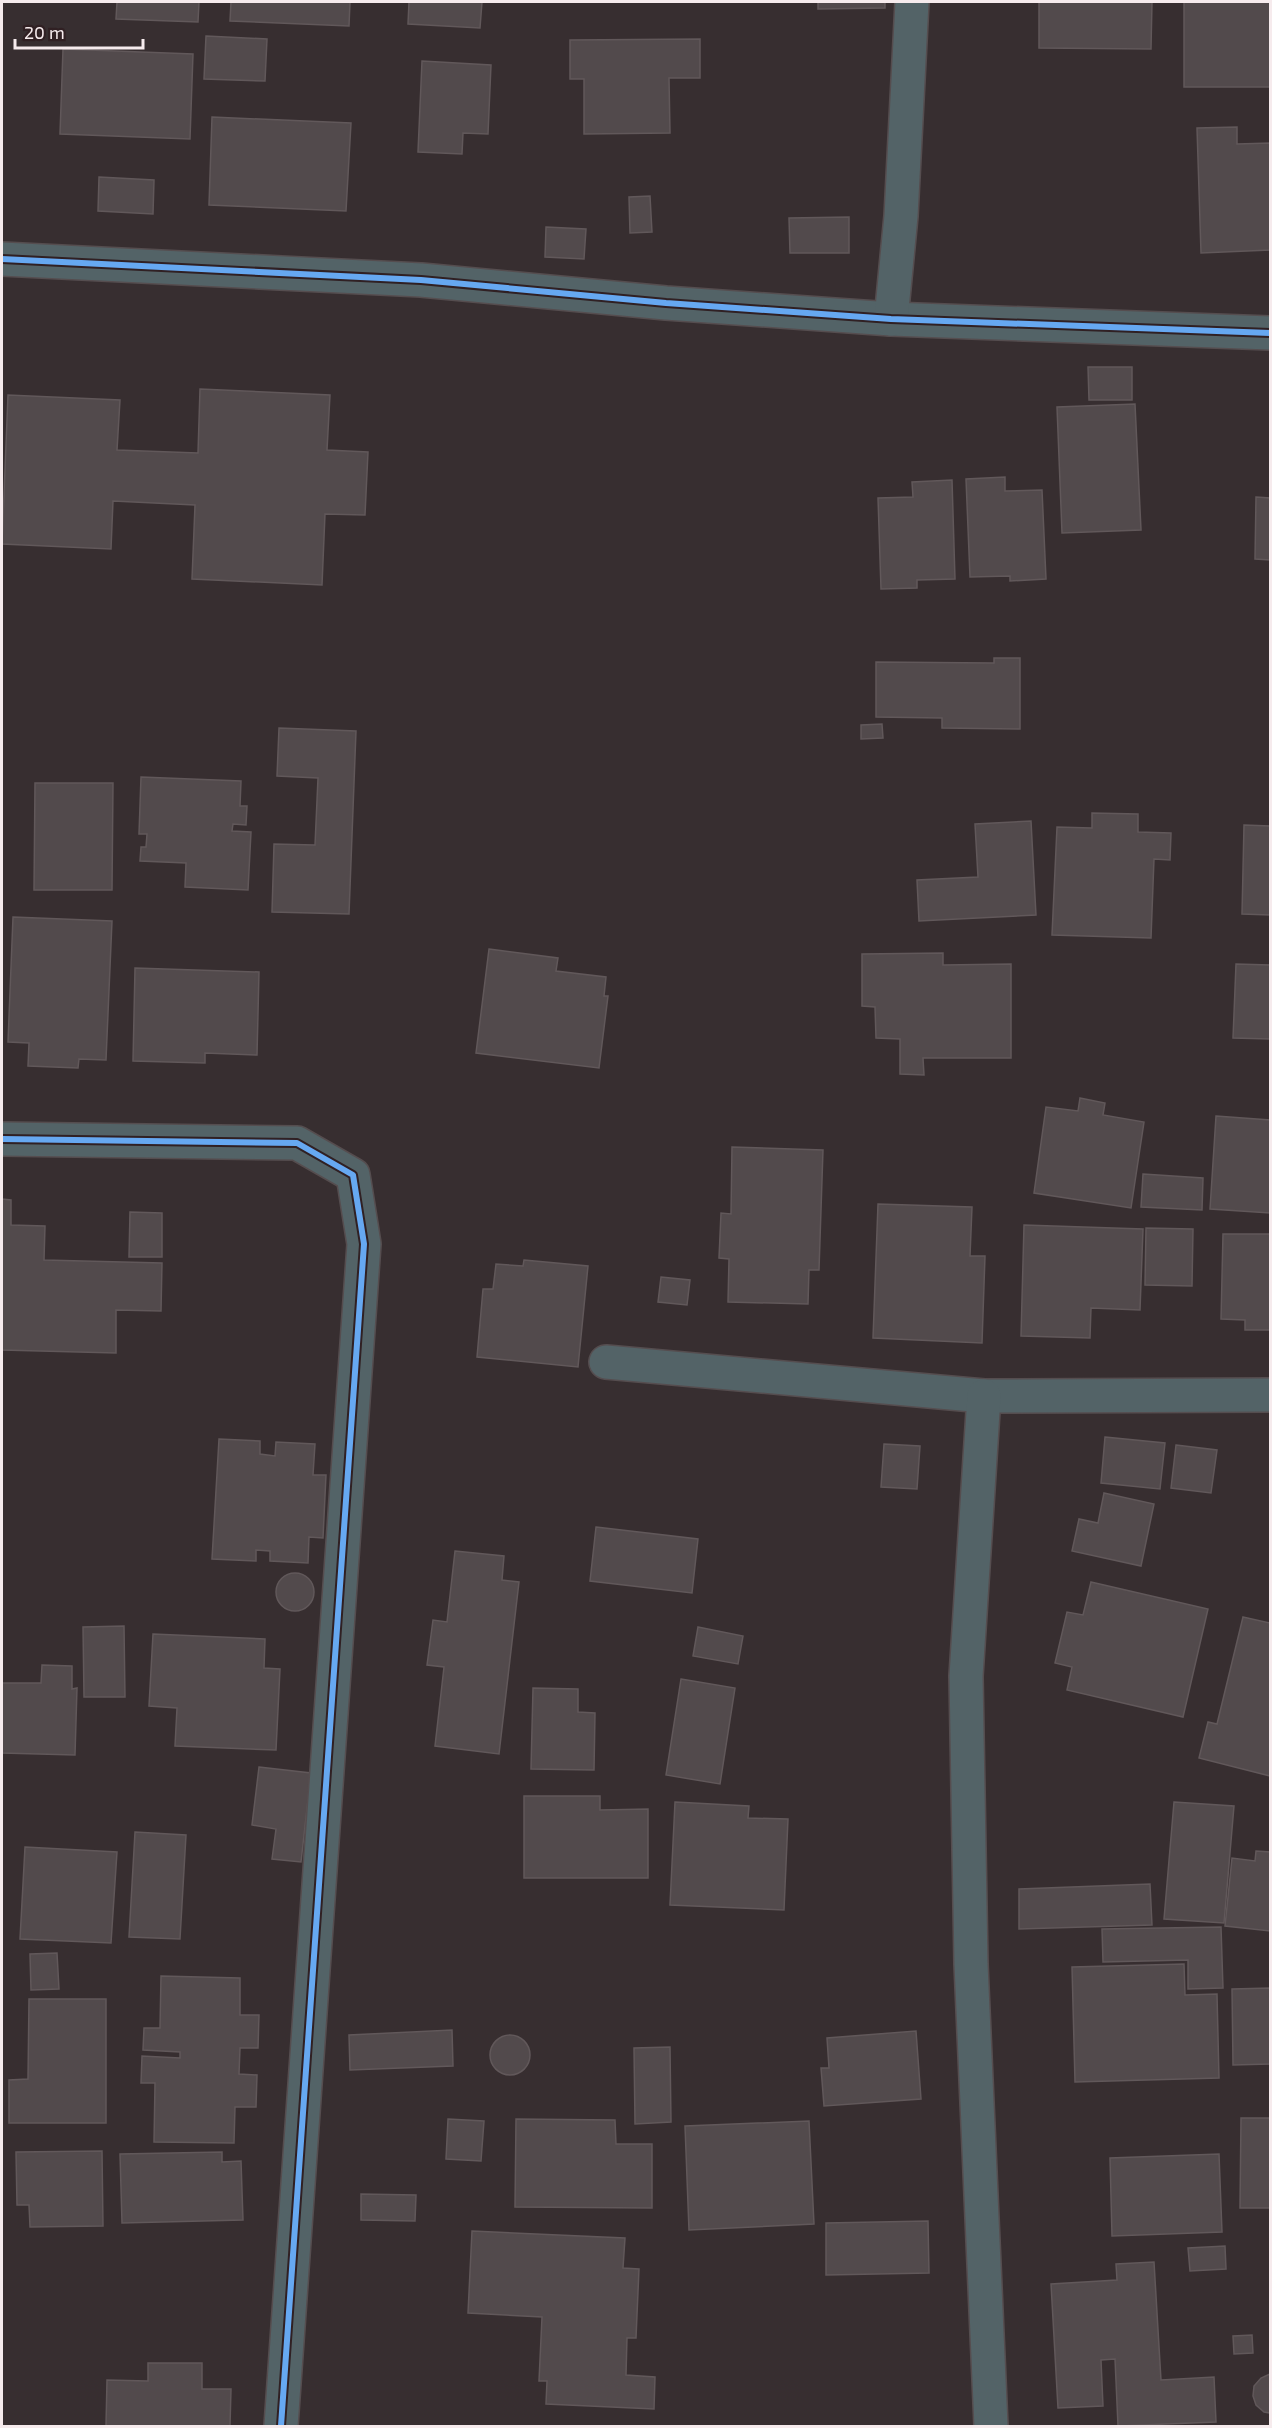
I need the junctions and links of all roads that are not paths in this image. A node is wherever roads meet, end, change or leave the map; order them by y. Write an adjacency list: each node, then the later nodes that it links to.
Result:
1 (912, 2): 3 (street)
2 (2, 260): 3 (street)
3 (891, 319): 4 (street)
4 (1270, 333)
5 (2, 1139): 9 (street)
6 (606, 1362): 8 (street)
7 (1270, 1395): 8 (street)
8 (984, 1396): 10 (street)
9 (281, 2427)
10 (991, 2427)

